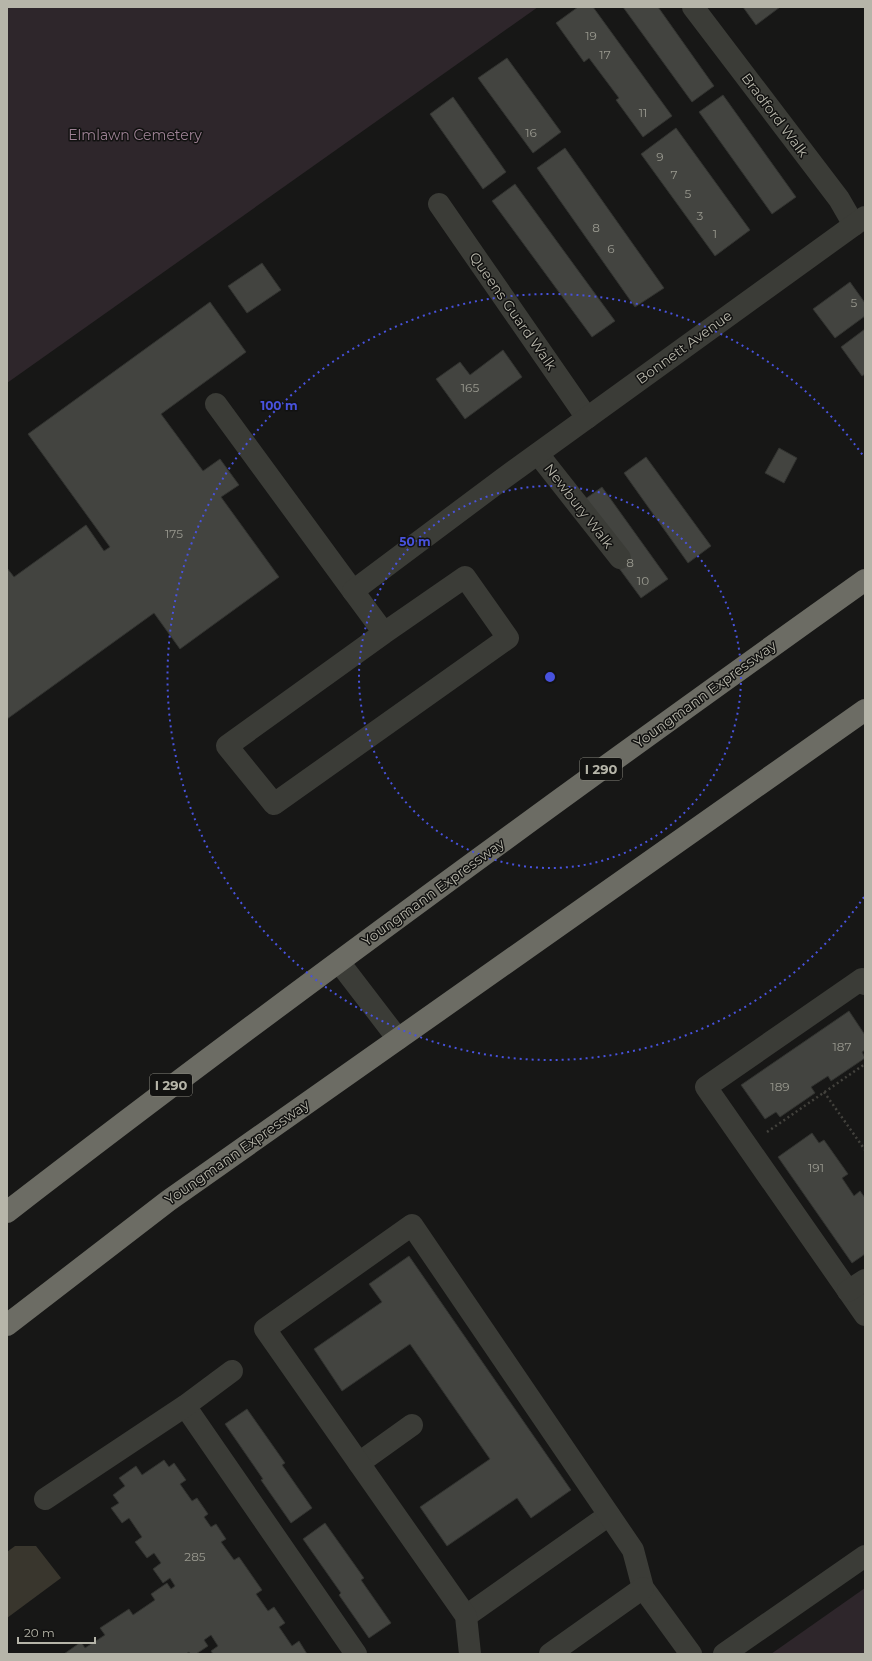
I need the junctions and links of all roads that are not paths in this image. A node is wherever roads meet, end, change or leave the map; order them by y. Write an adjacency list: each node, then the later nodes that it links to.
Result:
1 (692, 7): 3 (street, Bradford Walk)
2 (439, 204): 5 (street, Queens Guard Walk)
3 (860, 221): 5 (street, Bonnett Avenue)
4 (216, 404): 9 (street)
5 (587, 418): 6 (street, Bonnett Avenue)
6 (538, 454): 7 (street, Newbury Walk); 9 (street, Bonnett Avenue)
7 (620, 558)
8 (865, 580): 14 (highway, Youngmann Expressway / I 290)
9 (353, 591): 10 (street)
10 (384, 634): 10 (street)
11 (865, 710): 13 (highway, Youngmann Expressway)
12 (865, 725): 13 (highway)
13 (806, 754): 16 (highway, Youngmann Expressway)
14 (339, 962): 16 (street); 17 (highway, Youngmann Expressway / I 290)
15 (864, 980): 18 (street)
16 (398, 1039): 20 (highway, Youngmann Expressway)
17 (7, 1212)
18 (857, 1286): 19 (street)
19 (865, 1315)
20 (7, 1325)
21 (232, 1371): 22 (street)
22 (185, 1406): 25 (street); 30 (street)
23 (412, 1425): 24 (street)
24 (359, 1463): 26 (street); 29 (street)
25 (45, 1499)
26 (609, 1515): 28 (street); 29 (street)
27 (865, 1556): 34 (street)
28 (643, 1588): 32 (street); 33 (street)
29 (466, 1616): 31 (street)
30 (356, 1654)
31 (470, 1654)
32 (550, 1654)
33 (691, 1654)
34 (724, 1654)

